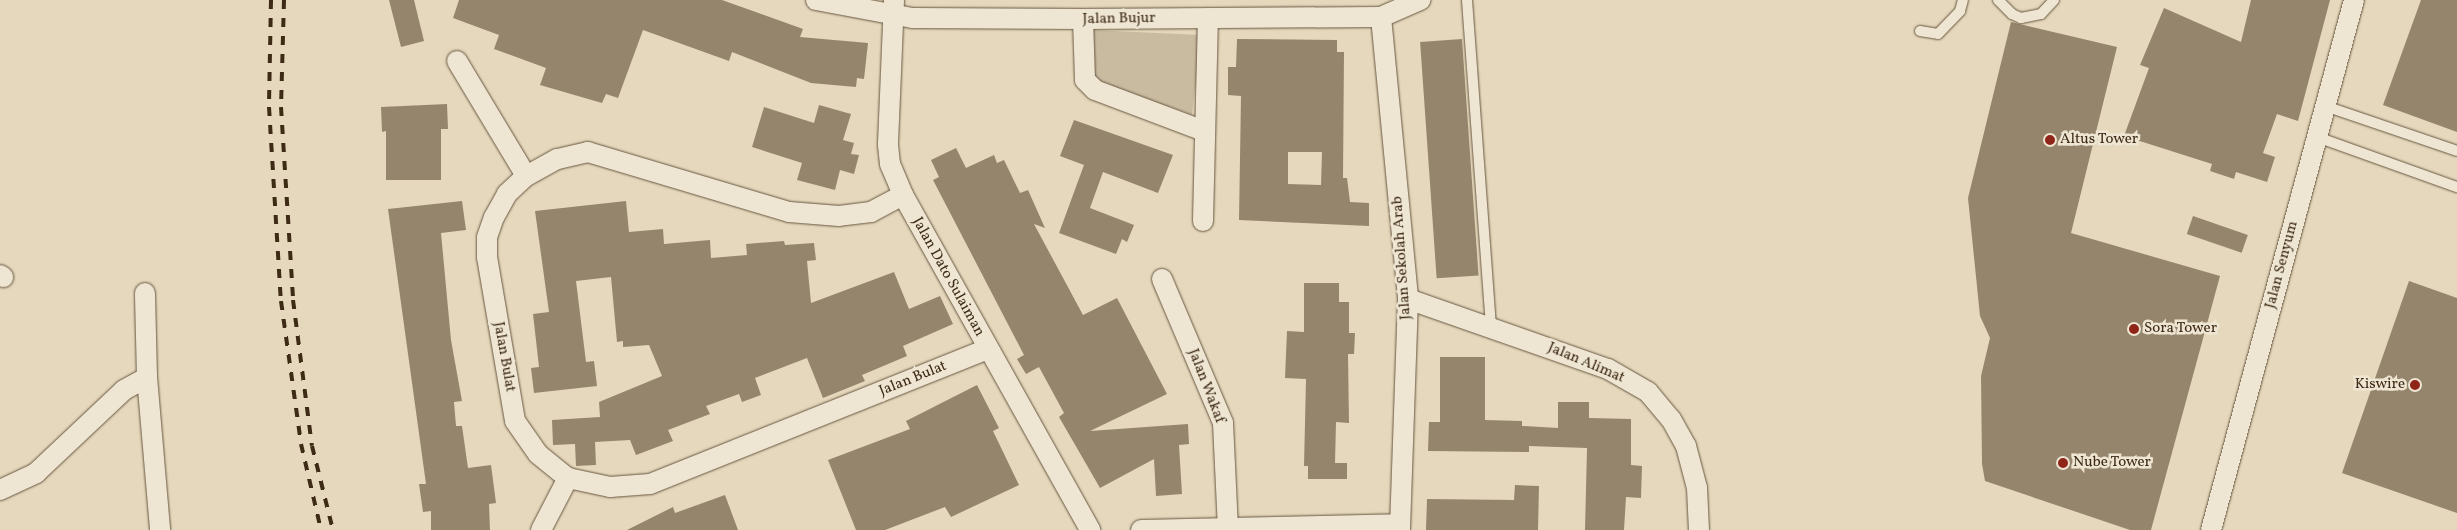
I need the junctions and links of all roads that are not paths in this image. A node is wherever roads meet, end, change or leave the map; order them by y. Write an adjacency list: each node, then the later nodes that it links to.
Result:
1 (816, 0): 8 (street, Jalan Bujur)
2 (1420, 0): 9 (street, Jalan Bujur)
3 (1467, 0): 25 (lane)
4 (1963, 0): 12 (lane)
5 (1998, 0): 6 (lane)
6 (2054, 0)
7 (2354, 0): 14 (street, Jalan Senyum)
8 (894, 8): 11 (street, Jalan Bujur); 20 (street, Jalan Dato Sulaiman)
9 (1381, 17): 10 (street, Jalan Bujur); 24 (street, Jalan Sekolah Arab)
10 (1208, 18): 11 (street, Jalan Bujur); 15 (street)
11 (1083, 20): 15 (street)
12 (1920, 31)
13 (457, 61): 18 (street)
14 (2325, 106): 16 (street, Jalan Senyum); 17 (lane)
15 (1204, 131): 21 (street)
16 (2317, 136): 19 (lane); 37 (street, Jalan Senyum)
17 (2457, 151)
18 (526, 176): 20 (street, Jalan Bulat); 28 (street, Jalan Bulat)
19 (2457, 187)
20 (903, 195): 26 (street, Jalan Dato Sulaiman)
21 (1203, 221)
22 (1162, 279): 31 (street, Jalan Wakaf)
23 (145, 293): 27 (street)
24 (1408, 299): 25 (street, Jalan Alimat); 30 (street, Jalan Sekolah Arab)
25 (1491, 326): 36 (street, Jalan Alimat)
26 (988, 349): 28 (street, Jalan Bulat); 34 (street, Jalan Dato Sulaiman)
27 (147, 377): 29 (street); 32 (street)
28 (568, 478): 33 (street)
29 (0, 490)
30 (1400, 527): 31 (street)
31 (1228, 528): 35 (street)
32 (160, 530)
33 (541, 530)
34 (1090, 530)
35 (1141, 530)
36 (1699, 530)
37 (2210, 530)

